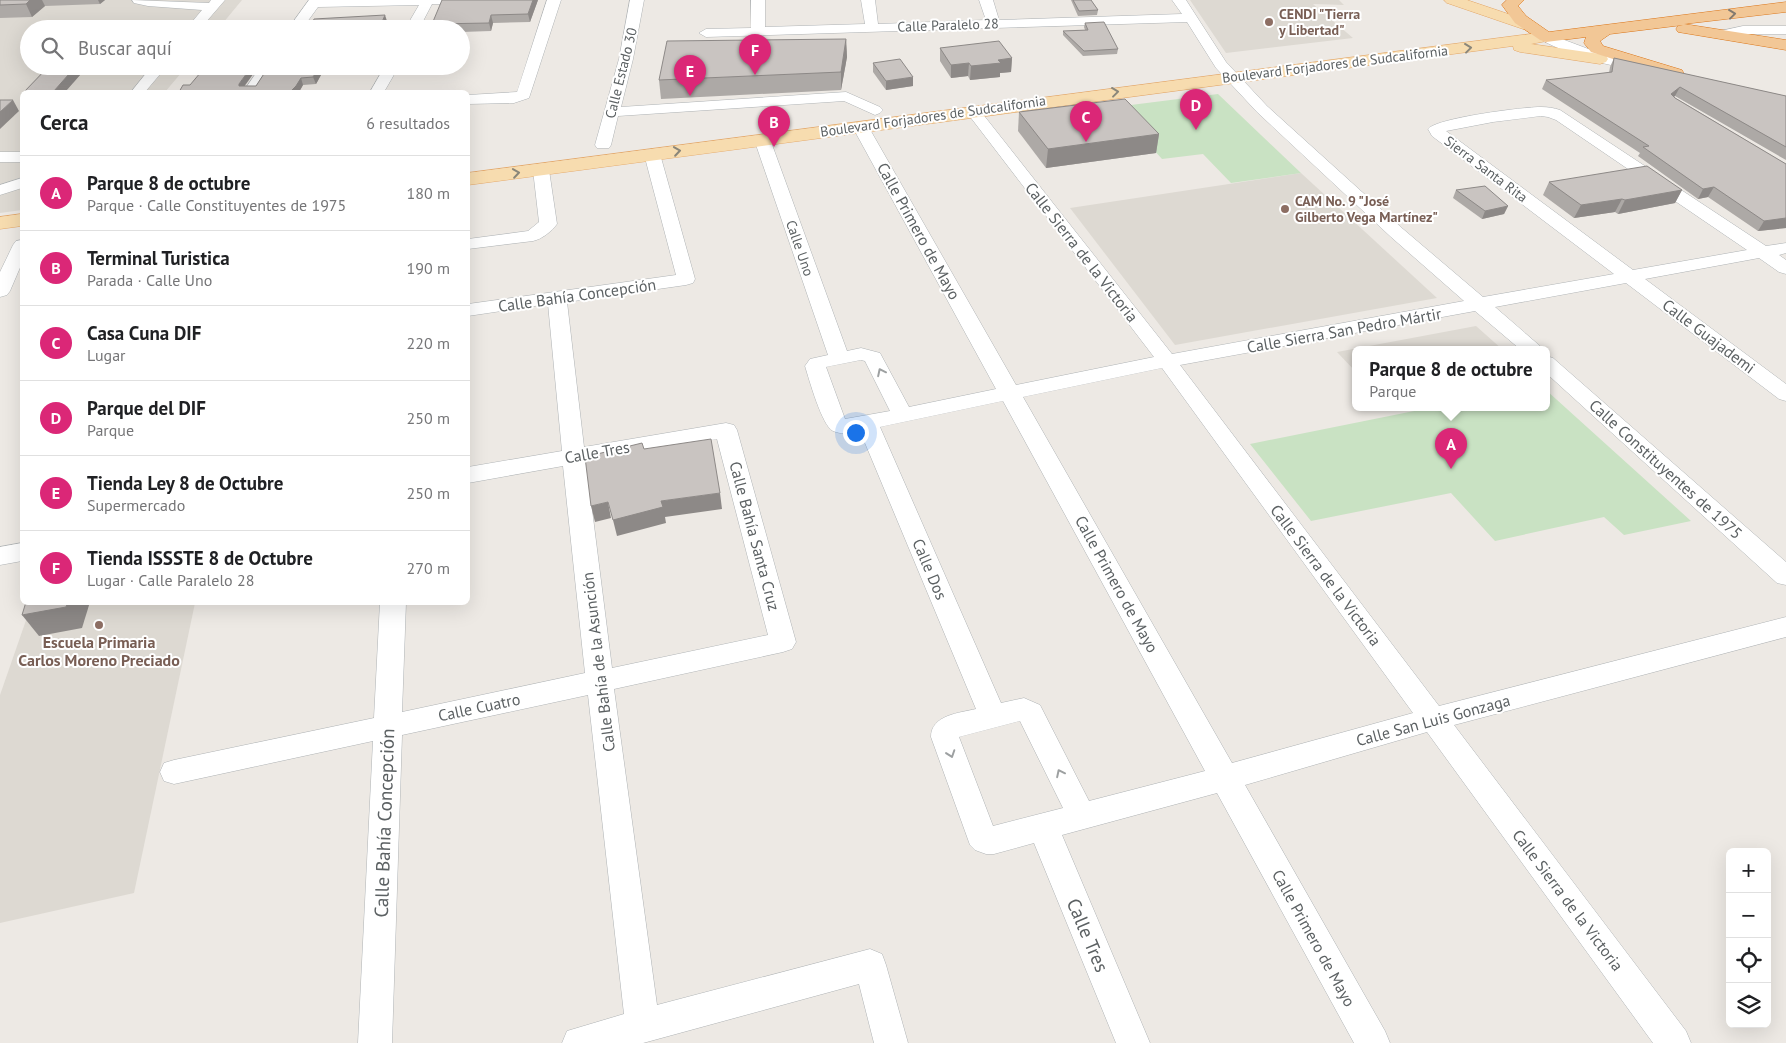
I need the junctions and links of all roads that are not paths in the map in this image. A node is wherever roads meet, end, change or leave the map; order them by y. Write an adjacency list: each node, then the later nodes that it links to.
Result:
1 (138, 0): 13 (street)
2 (427, 0): 3 (street); 14 (street); 21 (street)
3 (454, 0)
4 (554, 0): 44 (street)
5 (637, 0): 46 (street, Calle Estado 30)
6 (758, 0): 29 (street)
7 (868, 0): 26 (street)
8 (986, 0): 23 (street)
9 (1178, 0): 18 (street)
10 (1452, 0): 25 (main road)
11 (1516, 0): 25 (highway)
12 (1732, 0): 25 (highway, Boulevard Forjadores de Sudcalifornia)
13 (173, 1): 15 (street)
14 (315, 2): 20 (street)
15 (215, 3): 19 (street)
16 (1110, 7): 22 (street)
17 (1782, 8): 24 (highway, Boulevard Forjadores de Sudcalifornia, one-way to 17)
18 (1190, 18): 22 (street, Calle Paralelo 28); 36 (street)
19 (201, 20)
20 (302, 20)
21 (417, 20)
22 (1117, 20): 23 (street, Calle Paralelo 28)
23 (994, 24): 26 (street, Calle Paralelo 28)
24 (1639, 25): 27 (highway, Boulevard Forjadores de Sudcalifornia); 31 (highway)
25 (1529, 26): 32 (highway); 36 (main road, Boulevard Forjadores de Sudcalifornia)
26 (872, 27): 29 (street, Calle Paralelo 28)
27 (1605, 30): 32 (highway, Boulevard Forjadores de Sudcalifornia); 40 (highway)
28 (1786, 30): 31 (street)
29 (758, 31): 30 (street, Calle Paralelo 28)
30 (706, 32)
31 (1718, 34): 34 (highway)
32 (1546, 37): 33 (main road, Boulevard Forjadores de Sudcalifornia); 35 (street)
33 (1491, 44): 35 (main road); 36 (main road, Boulevard Forjadores de Sudcalifornia, one-way to 33)
34 (1786, 45)
35 (1600, 59): 40 (street)
36 (1226, 71): 45 (main road, Boulevard Forjadores de Sudcalifornia, one-way to 36); 47 (main road, Boulevard Forjadores de Sudcalifornia); 70 (street)
37 (152, 75): 41 (street)
38 (262, 75): 42 (street)
39 (387, 75): 43 (street)
40 (1682, 75)
41 (140, 90)
42 (251, 90)
43 (378, 90)
44 (470, 100)
45 (973, 111): 47 (main road, Boulevard Forjadores de Sudcalifornia); 74 (street, Calle Sierra de la Victoria)
46 (611, 112): 47 (street); 49 (street, Calle Estado 30)
47 (868, 118): 48 (main road, Boulevard Forjadores de Sudcalifornia); 49 (main road, Boulevard Forjadores de Sudcalifornia); 76 (street, Calle Primero de Mayo)
48 (762, 139): 50 (main road, Boulevard Forjadores de Sudcalifornia, one-way to 48); 73 (street, Calle Uno)
49 (603, 145): 53 (main road, Boulevard Forjadores de Sudcalifornia)
50 (652, 154): 54 (main road, Boulevard Forjadores de Sudcalifornia); 69 (street, Calle Bahía Concepción)
51 (0, 157): 52 (street)
52 (20, 157)
53 (470, 163)
54 (541, 170): 55 (main road, Boulevard Forjadores de Sudcalifornia, one-way to 54); 62 (street)
55 (470, 179)
56 (20, 184): 57 (street)
57 (0, 190)
58 (20, 220): 59 (main road)
59 (0, 223)
60 (20, 239): 61 (main road)
61 (0, 242)
62 (470, 244)
63 (1786, 248): 65 (street, Calle Sierra San Pedro Mártir)
64 (20, 249): 68 (street)
65 (1763, 252): 66 (street); 67 (street, Calle Sierra San Pedro Mártir); 67 (street, Sierra Santa Rita)
66 (1786, 268)
67 (1631, 278): 70 (street, Calle Sierra San Pedro Mártir); 77 (street, Calle Guajademi)
68 (0, 291)
69 (557, 298): 71 (street, Calle Bahía Concepción); 81 (street, Calle Bahía de la Asunción)
70 (1482, 305): 72 (street); 74 (street, Calle Sierra San Pedro Mártir)
71 (470, 310)
72 (1528, 346)
73 (839, 358): 78 (street, Calle Sierra San Pedro Mártir, one-way to 73); 79 (street, Calle Sierra San Pedro Mártir)
74 (1167, 362): 76 (street, Calle Sierra San Pedro Mártir); 91 (street, Calle Sierra de la Victoria)
75 (1550, 366): 85 (street, Calle Constituyentes de 1975)
76 (1009, 392): 78 (street, Calle Sierra San Pedro Mártir); 94 (street, Calle Primero de Mayo)
77 (1786, 394)
78 (903, 416): 79 (street, Calle Sierra San Pedro Mártir)
79 (868, 423): 90 (street, Calle Dos)
80 (726, 430): 81 (street, Calle Tres); 88 (street, Calle Bahía Santa Cruz)
81 (574, 456): 82 (street, Calle Tres); 89 (street, Calle Bahía de la Asunción)
82 (470, 474)
83 (20, 552): 84 (street)
84 (0, 556)
85 (1786, 576)
86 (393, 605): 92 (street, Calle Bahía Concepción)
87 (1786, 627): 91 (street, Calle San Luis Gonzaga)
88 (783, 642): 89 (street, Calle Cuatro)
89 (600, 681): 92 (street, Calle Cuatro); 97 (street, Calle Bahía de la Asunción)
90 (993, 716): 95 (street, Calle San Luis Gonzaga, one-way to 90); 96 (street, Calle San Luis Gonzaga, one-way to 96)
91 (1432, 719): 94 (street, Calle San Luis Gonzaga); 103 (street, Calle Sierra de la Victoria)
92 (388, 726): 93 (street, Calle Cuatro); 98 (street, Calle Bahía Concepción)
93 (174, 772)
94 (1225, 778): 95 (street, Calle San Luis Gonzaga); 102 (street, Calle Primero de Mayo)
95 (1082, 817): 96 (street, Calle San Luis Gonzaga)
96 (1043, 827): 101 (street, Calle Tres)
97 (643, 1026): 99 (street); 100 (street)
98 (375, 1043)
99 (579, 1043)
100 (891, 1043)
101 (1133, 1043)
102 (1373, 1043)
103 (1674, 1043)

